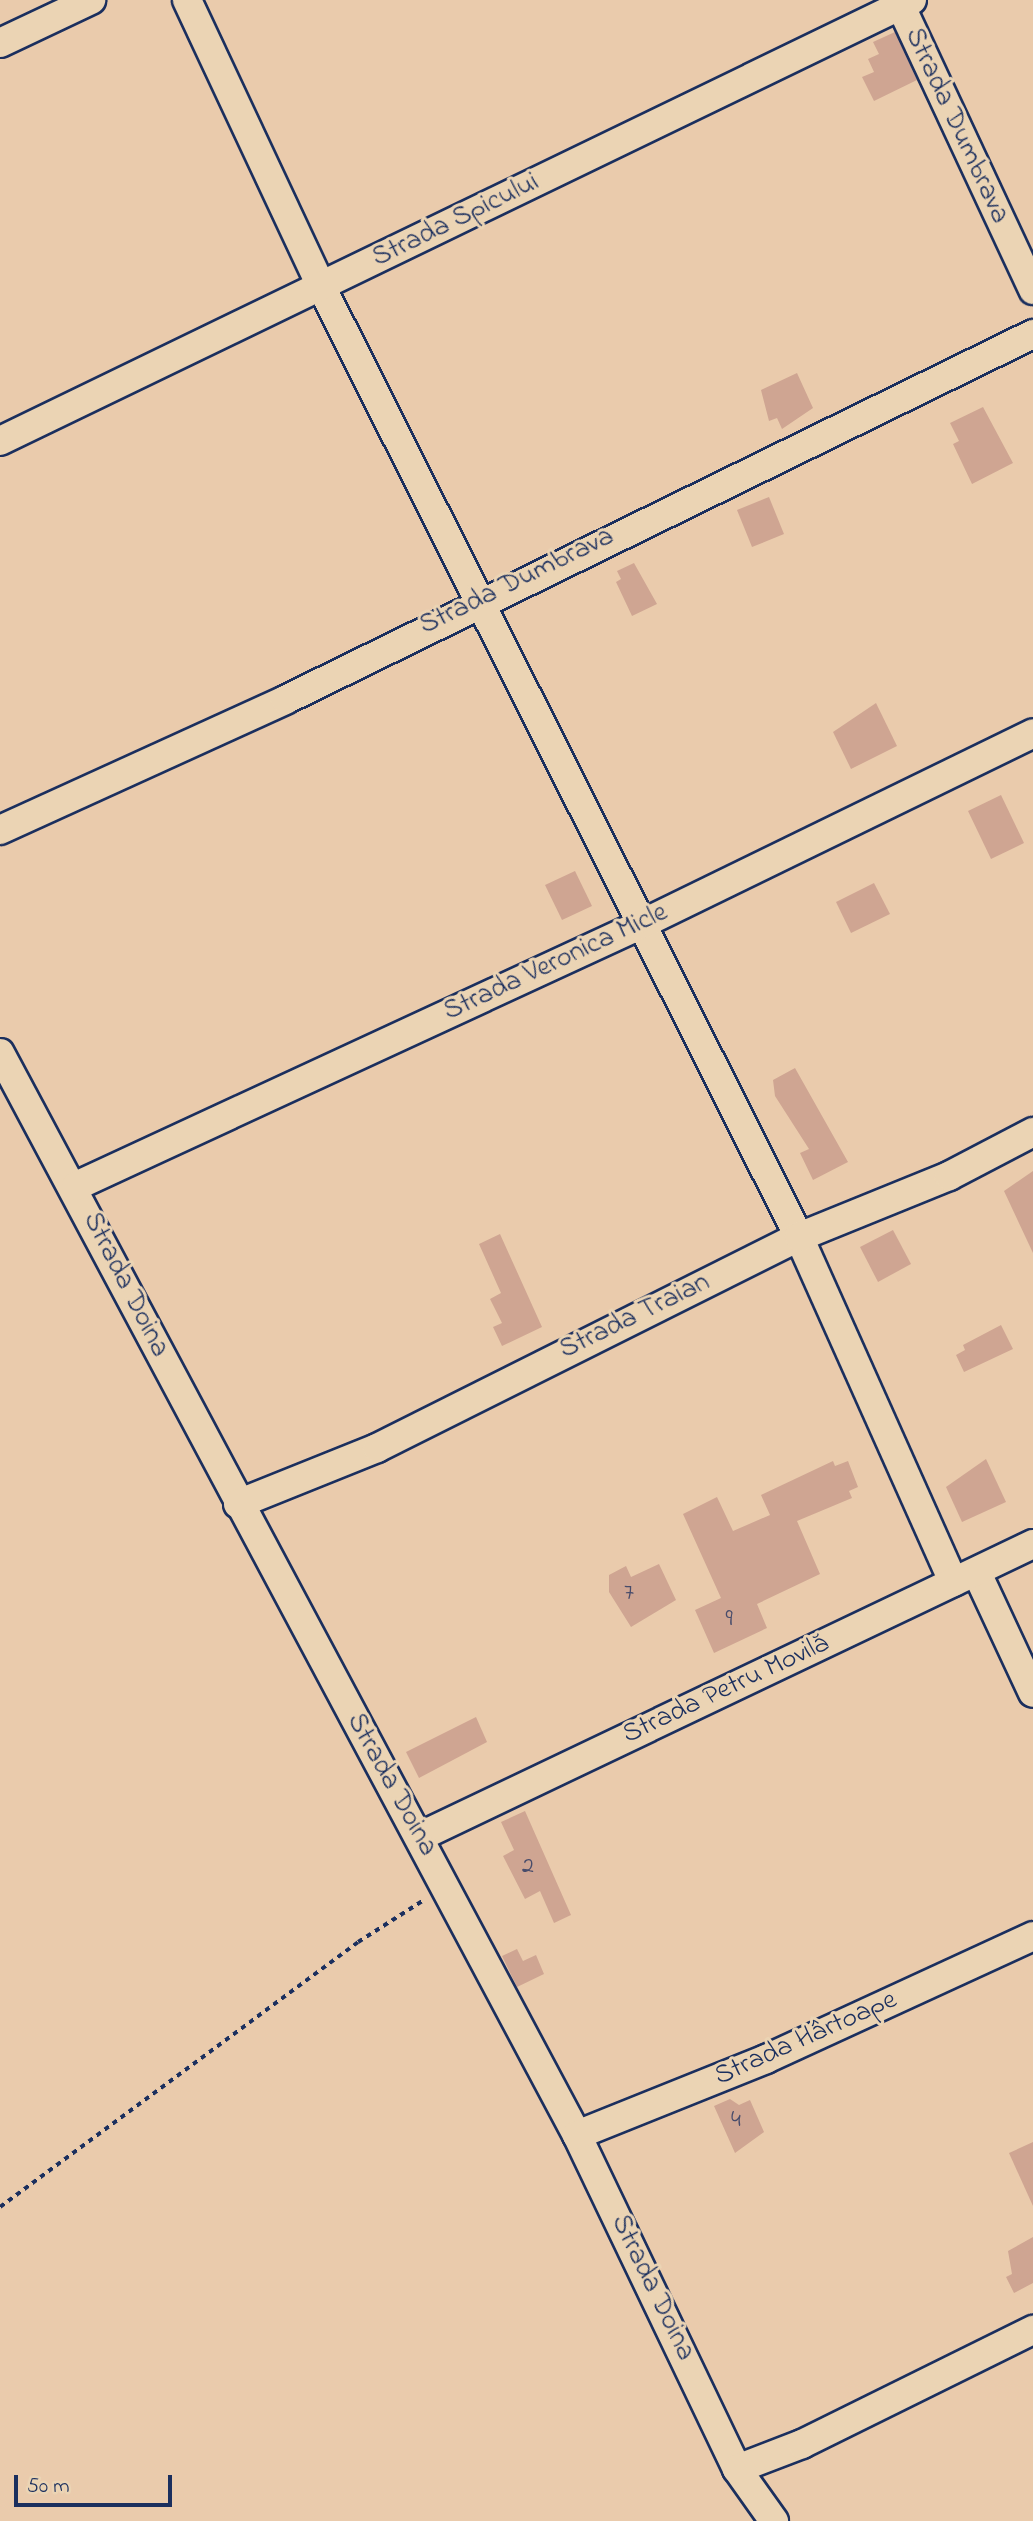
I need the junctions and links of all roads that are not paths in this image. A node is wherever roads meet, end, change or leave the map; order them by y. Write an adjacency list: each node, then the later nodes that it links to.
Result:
1 (91, 0): 4 (street)
2 (187, 0): 5 (street)
3 (903, 2): 5 (street, Strada Spicului); 6 (street, Strada Dumbrava)
4 (0, 43)
5 (322, 288): 8 (street, Strada Spicului); 9 (street)
6 (1033, 290)
7 (1033, 334): 9 (street, Strada Dumbrava)
8 (0, 440)
9 (478, 601): 11 (street, Strada Dumbrava); 12 (street)
10 (1033, 733): 12 (street, Strada Veronica Micle)
11 (0, 830)
12 (640, 925): 15 (street, Strada Veronica Micle); 16 (street)
13 (0, 1053): 15 (street, Strada Doina)
14 (1033, 1132): 16 (street, Strada Traian)
15 (76, 1186): 17 (street, Strada Doina)
16 (799, 1237): 17 (street, Strada Traian); 19 (street)
17 (238, 1504): 21 (street, Strada Doina)
18 (1033, 1544): 19 (street, Strada Petru Movilă)
19 (965, 1577): 20 (street); 21 (street, Strada Petru Movilă)
20 (1033, 1693)
21 (419, 1837): 23 (street, Strada Doina)
22 (1033, 1937): 23 (street, Strada Hârtoape)
23 (577, 2135): 25 (street, Strada Doina)
24 (1033, 2330): 25 (street)
25 (737, 2469): 26 (street, Strada Doina)
26 (774, 2521)

